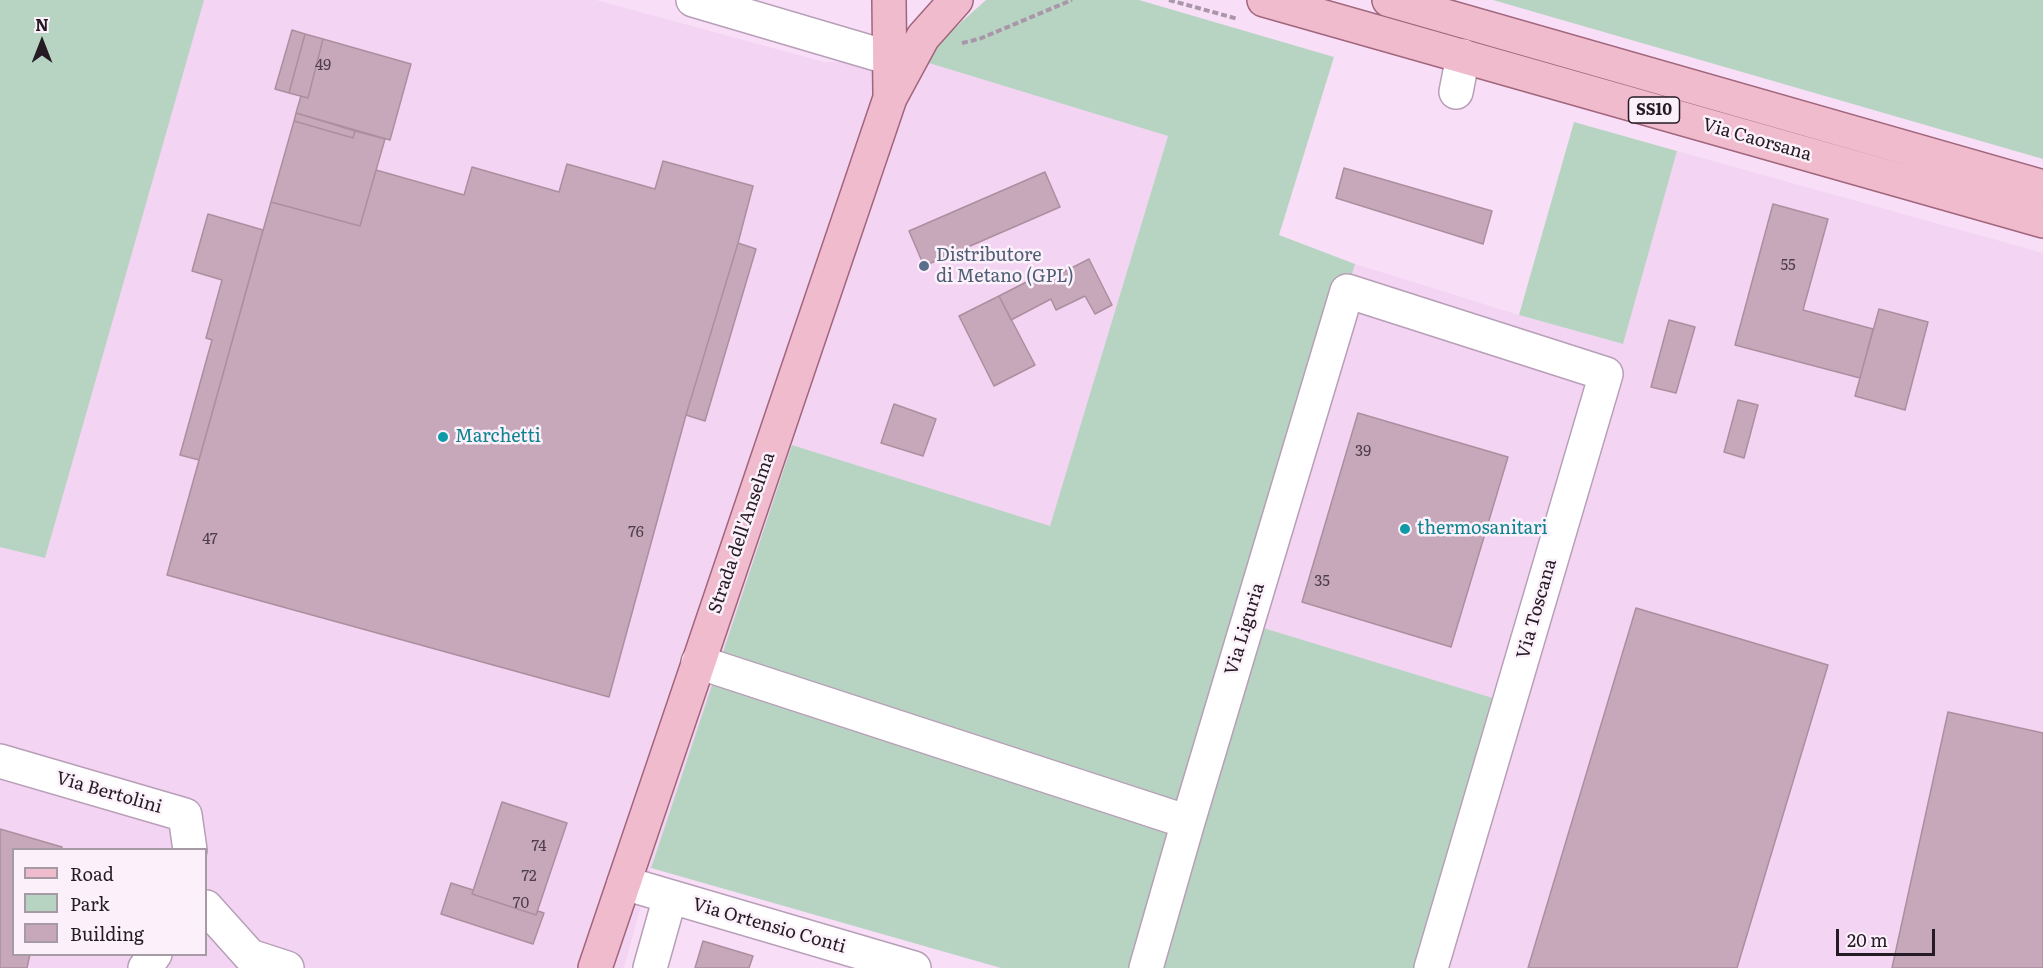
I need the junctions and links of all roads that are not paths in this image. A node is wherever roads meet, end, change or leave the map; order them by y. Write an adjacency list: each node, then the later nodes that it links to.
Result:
1 (693, 0): 7 (street)
2 (889, 0): 7 (main road, Strada dell'Anselma)
3 (956, 0): 9 (main road, Strada dell'Anselma)
4 (1264, 0): 6 (main road, Via Caorsana / SS10)
5 (1389, 0): 10 (main road, Via Caorsana / SS10)
6 (1463, 56): 8 (street); 11 (main road, Via Caorsana / SS10)
7 (890, 58): 9 (main road, Strada dell'Anselma)
8 (1456, 92)
9 (890, 98): 13 (main road, Strada dell'Anselma)
10 (2043, 187)
11 (2043, 221)
12 (1347, 291): 15 (street, Via Liguria); 25 (street, Via Toscana)
13 (698, 662): 15 (street); 17 (main road, Strada dell'Anselma)
14 (0, 761): 16 (street, Via Bertolini)
15 (1188, 822): 24 (street, Via Liguria)
16 (190, 848)
17 (624, 884): 18 (street, Via Ortensio Conti); 22 (main road, Strada dell'Anselma)
18 (670, 897): 20 (street, Via Ortensio Conti); 23 (street)
19 (207, 908): 21 (street)
20 (905, 967)
21 (287, 968)
22 (595, 968)
23 (650, 968)
24 (1146, 968)
25 (1431, 968)

